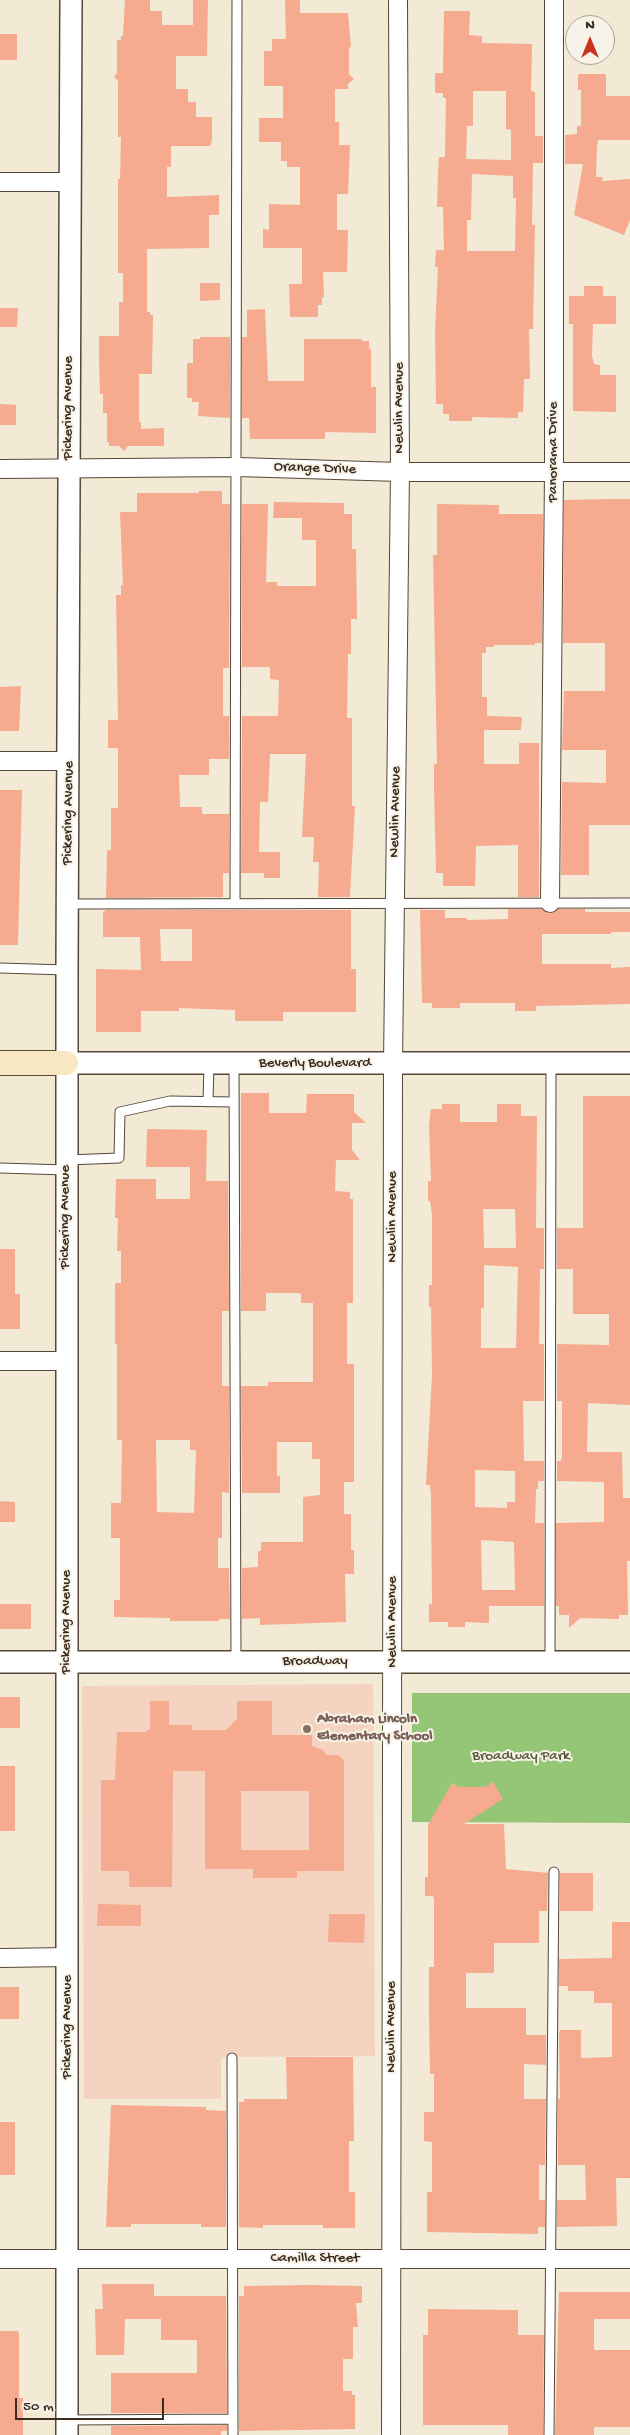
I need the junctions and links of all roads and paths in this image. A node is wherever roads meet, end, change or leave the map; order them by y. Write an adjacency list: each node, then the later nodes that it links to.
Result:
1 (71, 0): 6 (street, Pickering Avenue)
2 (237, 0): 7 (lane)
3 (398, 0): 11 (street, Newlin Avenue)
4 (554, 0): 10 (street, Panorama Drive)
5 (0, 182): 6 (street)
6 (70, 182): 9 (street, Pickering Avenue)
7 (238, 467): 9 (street, Orange Drive); 11 (street, Orange Drive); 18 (lane)
8 (0, 470): 9 (street, Orange Drive)
9 (69, 470): 14 (street, Pickering Avenue)
10 (554, 471): 11 (street, Orange Drive); 12 (street, Orange Drive); 15 (street, Panorama Drive)
11 (400, 472): 19 (street, Newlin Avenue)
12 (630, 472)
13 (0, 761): 14 (street)
14 (69, 761): 17 (street, Pickering Avenue)
15 (550, 903): 16 (lane); 19 (lane)
16 (630, 903)
17 (68, 904): 18 (lane); 21 (street, Pickering Avenue)
18 (235, 904): 19 (lane)
19 (395, 904): 28 (street, Newlin Avenue)
20 (0, 968): 21 (lane)
21 (67, 969): 23 (street, Pickering Avenue)
22 (0, 1063): 23 (main road, Beverly Boulevard)
23 (66, 1063): 26 (street, Beverly Boulevard); 31 (street, Pickering Avenue)
24 (551, 1063): 25 (street, Beverly Boulevard); 28 (street, Beverly Boulevard); 39 (lane)
25 (630, 1063)
26 (209, 1064): 27 (street, Beverly Boulevard); 29 (lane)
27 (234, 1064): 28 (street, Beverly Boulevard); 30 (lane)
28 (393, 1064): 38 (street, Newlin Avenue)
29 (208, 1102): 30 (lane); 31 (lane)
30 (234, 1102): 37 (lane)
31 (66, 1165): 32 (lane); 34 (street, Pickering Avenue)
32 (0, 1168)
33 (0, 1361): 34 (street)
34 (67, 1361): 36 (street, Pickering Avenue)
35 (0, 1662): 36 (street, Broadway)
36 (67, 1662): 37 (street, Broadway); 42 (street, Pickering Avenue)
37 (236, 1662): 38 (street, Broadway)
38 (393, 1662): 39 (street, Broadway); 48 (street, Newlin Avenue)
39 (550, 1662): 40 (street, Broadway)
40 (630, 1662)
41 (554, 1872): 49 (lane)
42 (68, 1957): 43 (street); 46 (street, Pickering Avenue)
43 (0, 1958)
44 (232, 2058): 47 (lane)
45 (0, 2259): 46 (street, Camilla Street)
46 (67, 2259): 47 (street, Camilla Street); 52 (street, Pickering Avenue)
47 (233, 2259): 48 (street, Camilla Street); 51 (lane)
48 (392, 2259): 49 (street, Camilla Street); 54 (street, Newlin Avenue)
49 (552, 2259): 50 (street, Camilla Street); 55 (lane)
50 (630, 2260)
51 (233, 2419): 52 (lane); 53 (lane)
52 (67, 2427)
53 (233, 2435)
54 (391, 2435)
55 (549, 2435)

